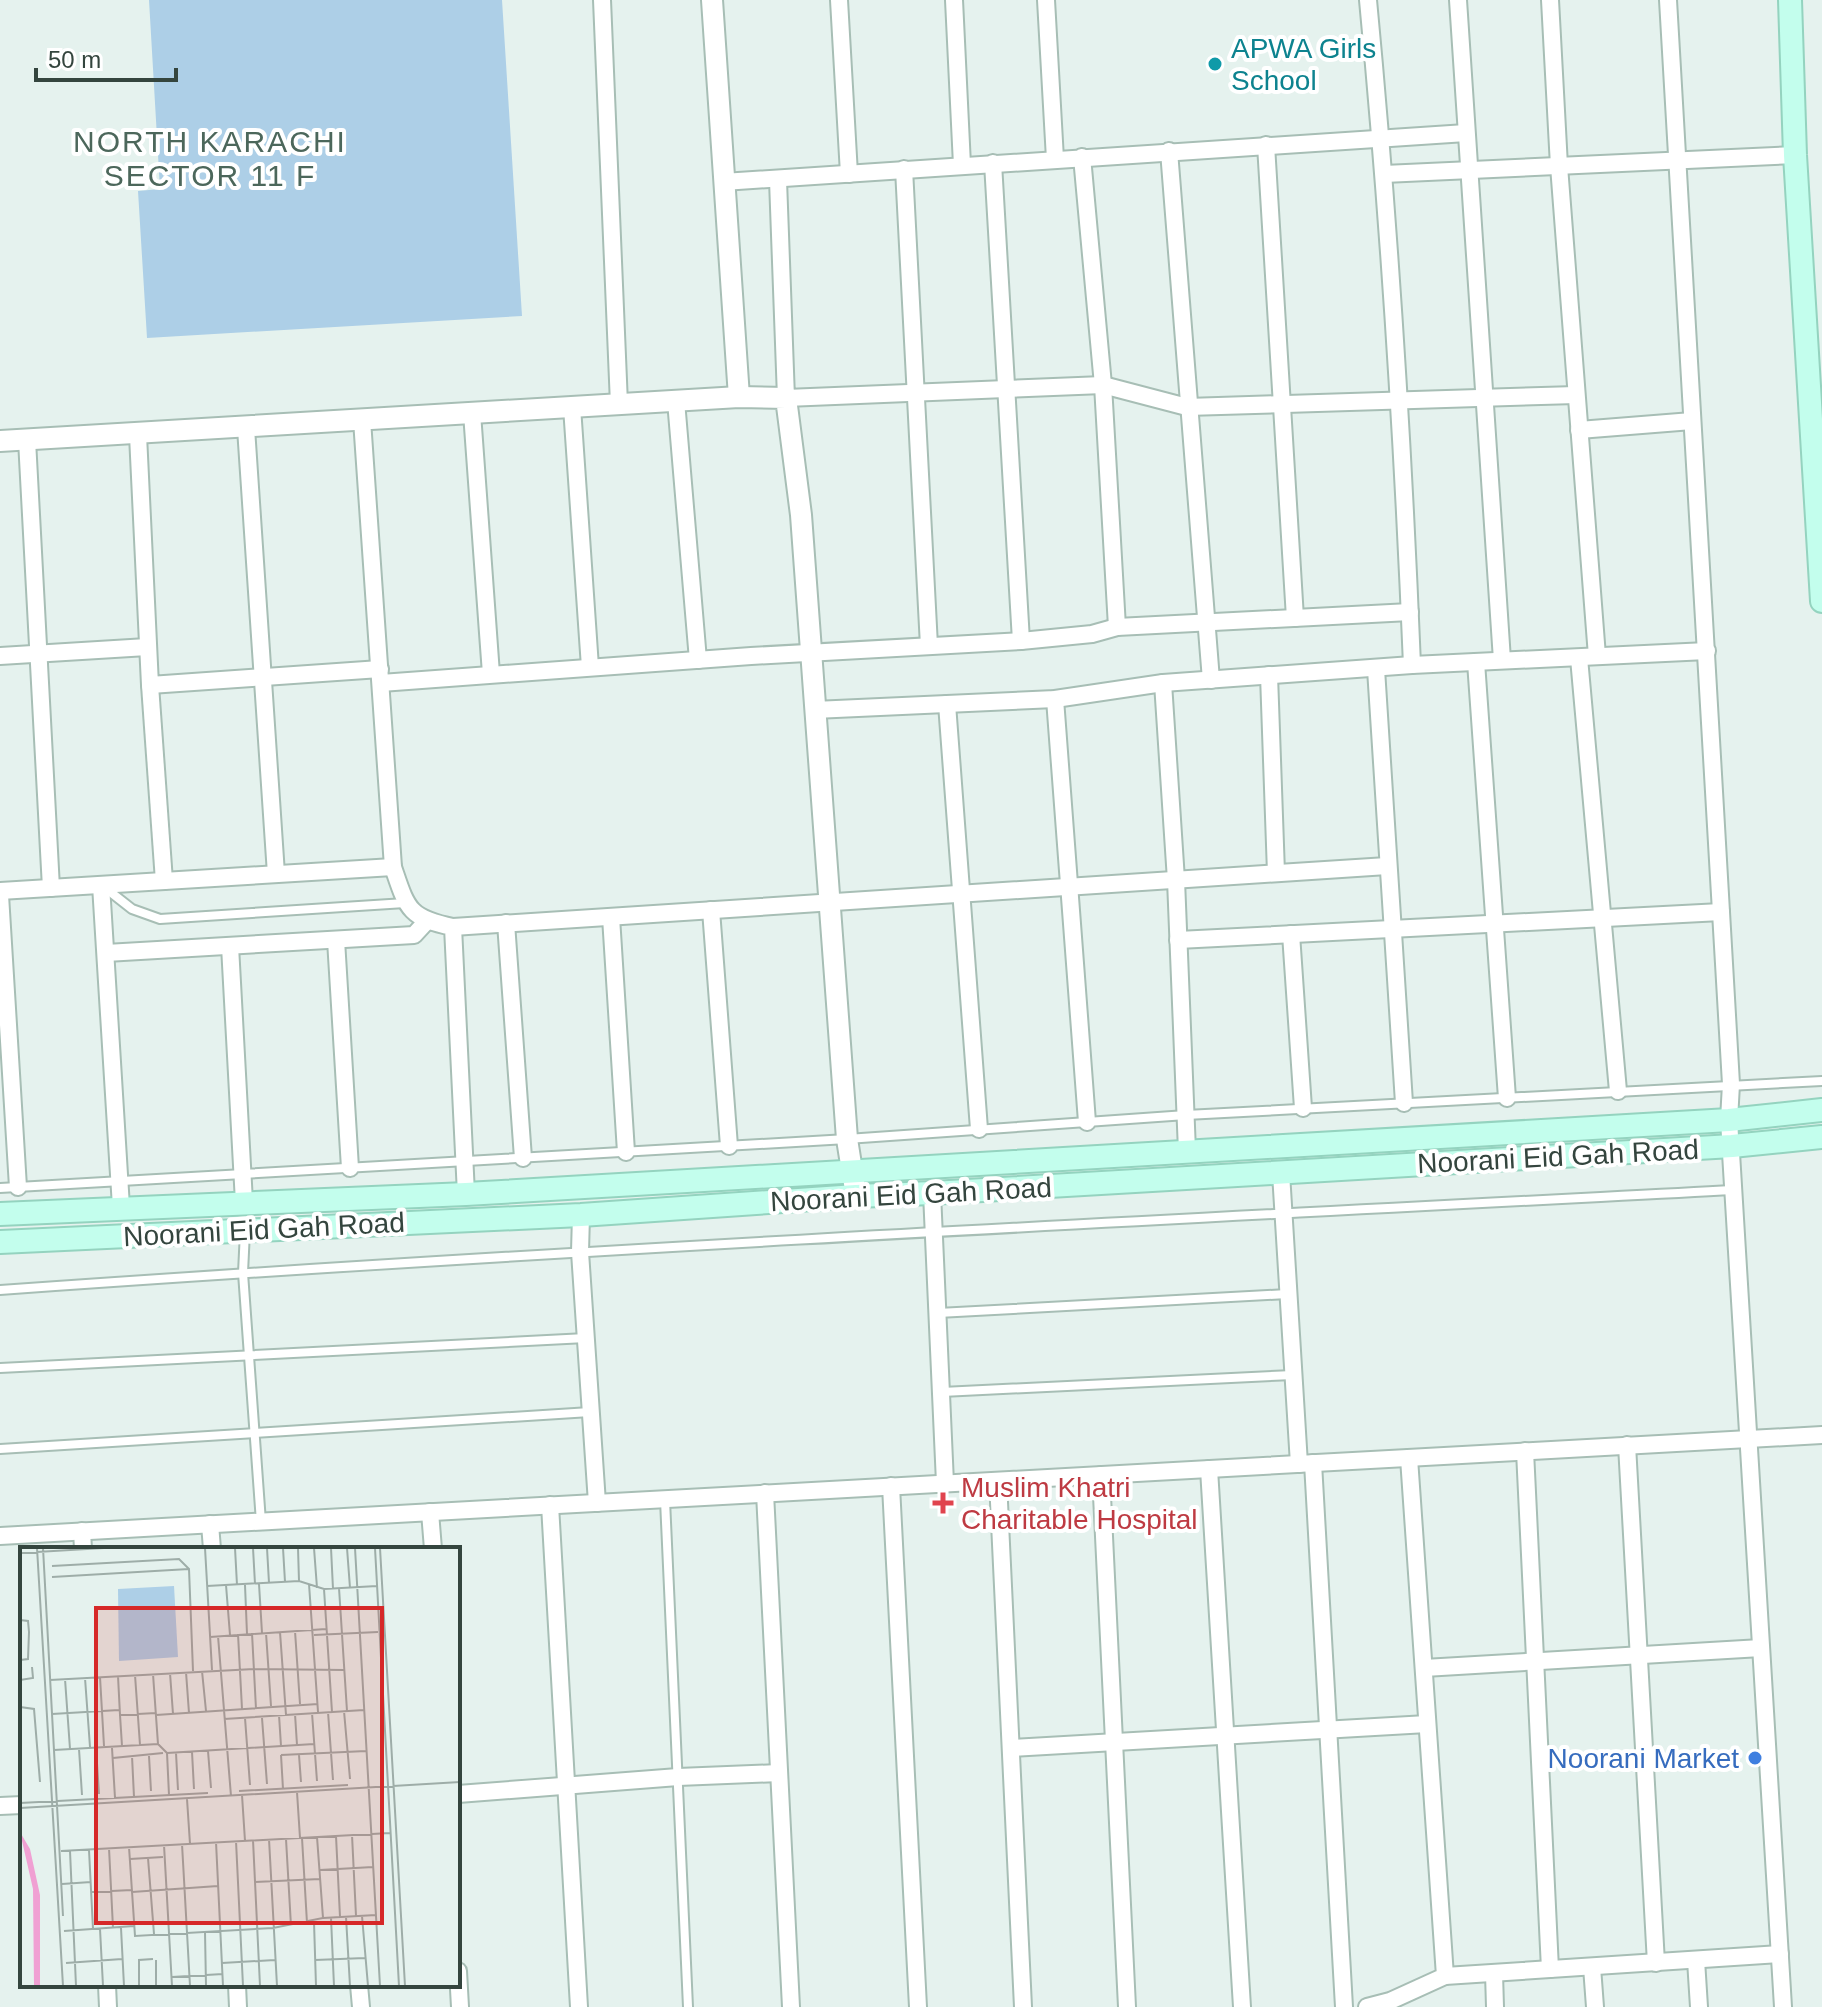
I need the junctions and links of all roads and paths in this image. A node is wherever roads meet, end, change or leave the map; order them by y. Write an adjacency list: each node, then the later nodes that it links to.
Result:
1 (602, 0): 37 (street)
2 (712, 0): 27 (street)
3 (839, 0): 24 (street)
4 (954, 0): 20 (street)
5 (1046, 0): 17 (street)
6 (1368, 0): 12 (street)
7 (1458, 0): 11 (street)
8 (1550, 0): 21 (street)
9 (1668, 0): 18 (street)
10 (1790, 0): 15 (main road)
11 (1466, 133): 12 (street); 23 (street)
12 (1381, 137): 13 (street); 25 (street)
13 (1266, 145): 14 (street); 38 (street)
14 (1169, 151): 16 (street); 40 (street)
15 (1795, 155): 18 (street); 49 (main road)
16 (1082, 157): 17 (street); 28 (street)
17 (1055, 159): 19 (street)
18 (1677, 161): 21 (street); 43 (street)
19 (993, 163): 20 (street); 29 (street)
20 (962, 165): 22 (street)
21 (1559, 166): 23 (street); 31 (street)
22 (904, 169): 24 (street); 30 (street)
23 (1469, 170): 25 (street); 34 (street)
24 (849, 174): 26 (street)
25 (1384, 174): 35 (street)
26 (778, 180): 27 (street); 33 (street)
27 (723, 182): 32 (street)
28 (1103, 385): 29 (street); 40 (street); 53 (street)
29 (1006, 388): 30 (street); 54 (street)
30 (916, 391): 33 (street); 55 (street)
31 (1576, 395): 34 (street); 45 (street)
32 (739, 397): 33 (street); 36 (street)
33 (786, 398): 58 (street)
34 (1484, 398): 35 (street); 64 (street)
35 (1398, 400): 38 (street); 50 (street)
36 (676, 401): 37 (street); 63 (street)
37 (619, 404): 39 (street)
38 (1282, 404): 40 (street); 51 (street)
39 (572, 407): 41 (street); 67 (street)
40 (1187, 407): 52 (street)
41 (472, 413): 42 (street); 69 (street)
42 (362, 420): 44 (street); 71 (street)
43 (1692, 421): 45 (street); 57 (street)
44 (246, 428): 46 (street); 72 (street)
45 (1579, 430): 61 (street)
46 (138, 435): 47 (street); 56 (street)
47 (27, 440): 48 (street); 59 (street)
48 (0, 441)
49 (1822, 601)
50 (1410, 612): 51 (street); 66 (street)
51 (1295, 618): 52 (street)
52 (1206, 622): 53 (street); 73 (street)
53 (1117, 627): 54 (street)
54 (1021, 641): 55 (street)
55 (929, 646): 58 (street)
56 (147, 647): 59 (street); 75 (street)
57 (1707, 651): 61 (street); 93 (street)
58 (811, 652): 63 (street); 78 (street)
59 (39, 654): 60 (street); 87 (street)
60 (0, 656)
61 (1597, 656): 62 (street)
62 (1579, 658): 64 (street); 95 (street)
63 (698, 660): 67 (street)
64 (1502, 660): 65 (street)
65 (1476, 662): 66 (street); 98 (street)
66 (1412, 665): 68 (street)
67 (590, 667): 69 (street)
68 (1376, 669): 70 (street); 79 (street)
69 (491, 674): 71 (street)
70 (1269, 675): 73 (street); 81 (street)
71 (380, 676): 72 (street); 80 (street)
72 (263, 677): 75 (street); 82 (street)
73 (1211, 680): 74 (street)
74 (1163, 683): 76 (street); 83 (street)
75 (150, 685): 84 (street)
76 (1055, 699): 77 (street); 86 (street)
77 (947, 704): 78 (street); 89 (street)
78 (814, 710): 90 (street)
79 (1387, 866): 81 (street); 100 (street)
80 (393, 867): 82 (street); 91 (street)
81 (1276, 873): 83 (street)
82 (276, 874): 84 (street)
83 (1176, 880): 86 (street); 103 (street)
84 (164, 881): 85 (street)
85 (101, 885): 87 (street); 91 (lane); 105 (street)
86 (1069, 887): 89 (street); 115 (street)
87 (51, 888): 88 (street)
88 (0, 893): 130 (street)
89 (961, 894): 90 (street); 116 (street)
90 (830, 902): 92 (street); 118 (street)
91 (405, 903): 96 (street)
92 (711, 910): 94 (street); 119 (street)
93 (1721, 912): 95 (street); 107 (street)
94 (611, 917): 97 (street); 122 (street)
95 (1602, 918): 98 (street); 108 (street)
96 (426, 922): 99 (street); 102 (street)
97 (506, 923): 99 (street); 123 (street)
98 (1495, 923): 100 (street); 109 (street)
99 (453, 927): 124 (street)
100 (1391, 929): 101 (street); 110 (street)
101 (1291, 934): 103 (street); 111 (street)
102 (336, 940): 104 (street); 125 (street)
103 (1178, 940): 113 (street)
104 (230, 946): 105 (street); 128 (street)
105 (106, 953): 129 (street)
106 (1822, 1081): 107 (lane)
107 (1731, 1084): 108 (lane); 114 (street)
108 (1618, 1091): 109 (lane)
109 (1507, 1098): 110 (lane)
110 (1404, 1103): 111 (lane)
111 (1303, 1108): 113 (lane)
112 (1822, 1110): 114 (main road, Noorani Eid Gah Road)
113 (1186, 1115): 115 (lane); 121 (street)
114 (1729, 1120): 120 (street); 121 (main road, Noorani Eid Gah Road)
115 (1087, 1122): 116 (lane)
116 (979, 1129): 118 (lane)
117 (1822, 1137): 120 (main road, Noorani Eid Gah Road)
118 (847, 1139): 119 (lane); 126 (street)
119 (729, 1146): 122 (lane)
120 (1732, 1146): 127 (main road, Noorani Eid Gah Road); 132 (street)
121 (1187, 1151): 126 (main road, Noorani Eid Gah Road)
122 (626, 1152): 123 (lane)
123 (523, 1158): 124 (lane)
124 (464, 1162): 125 (lane); 134 (street)
125 (350, 1168): 128 (lane)
126 (851, 1172): 134 (main road, Noorani Eid Gah Road); 135 (street)
127 (1281, 1173): 133 (main road, Noorani Eid Gah Road); 139 (street)
128 (242, 1174): 129 (lane); 136 (street)
129 (120, 1182): 130 (lane); 137 (street)
130 (18, 1187): 131 (lane)
131 (0, 1188)
132 (1734, 1190): 139 (lane); 157 (street)
133 (932, 1193): 135 (main road, Noorani Eid Gah Road); 142 (street)
134 (466, 1194): 136 (main road, Noorani Eid Gah Road)
135 (856, 1196): 140 (main road, Noorani Eid Gah Road)
136 (244, 1202): 137 (main road, Noorani Eid Gah Road)
137 (121, 1207): 138 (main road, Noorani Eid Gah Road)
138 (0, 1214)
139 (1283, 1214): 142 (lane); 147 (street)
140 (581, 1215): 141 (main road, Noorani Eid Gah Road); 144 (street)
141 (245, 1230): 143 (main road, Noorani Eid Gah Road); 145 (lane)
142 (933, 1232): 144 (lane); 148 (street)
143 (0, 1242)
144 (580, 1252): 145 (lane); 149 (street)
145 (243, 1273): 146 (lane); 150 (lane)
146 (0, 1290)
147 (1287, 1294): 148 (lane); 152 (street)
148 (937, 1314): 153 (street)
149 (586, 1338): 150 (lane); 154 (street)
150 (249, 1355): 151 (lane); 155 (lane)
151 (0, 1368)
152 (1293, 1375): 153 (lane); 162 (street)
153 (941, 1392): 166 (street)
154 (591, 1412): 155 (lane); 170 (street)
155 (255, 1433): 159 (lane); 173 (lane)
156 (1822, 1435): 157 (street)
157 (1748, 1439): 158 (street); 180 (street)
158 (1627, 1445): 160 (street); 181 (street)
159 (0, 1449)
160 (1525, 1451): 161 (street); 182 (street)
161 (1409, 1458): 162 (street); 183 (street)
162 (1306, 1463): 163 (street); 185 (street)
163 (1209, 1469): 164 (street); 186 (street)
164 (1101, 1475): 165 (street); 187 (street)
165 (998, 1481): 166 (street); 188 (street)
166 (945, 1483): 167 (street)
167 (891, 1486): 168 (street); 214 (street)
168 (765, 1493): 169 (street); 189 (street)
169 (665, 1499): 170 (street); 190 (lane)
170 (597, 1503): 171 (street)
171 (550, 1505): 172 (street); 191 (street)
172 (430, 1512): 173 (street); 179 (street)
173 (261, 1522): 174 (street)
174 (210, 1524): 175 (street); 178 (street)
175 (82, 1531): 176 (street); 177 (street)
176 (0, 1536)
177 (83, 1547)
178 (212, 1547)
179 (433, 1547)
180 (1761, 1648): 181 (street); 195 (street)
181 (1639, 1655): 182 (street); 197 (street)
182 (1535, 1661): 183 (street); 199 (street)
183 (1424, 1668): 184 (street)
184 (1427, 1724): 185 (street); 201 (street)
185 (1328, 1729): 186 (street); 218 (street)
186 (1225, 1736): 187 (street); 217 (street)
187 (1114, 1744): 188 (street); 216 (street)
188 (1011, 1748): 215 (street)
189 (779, 1773): 190 (street); 213 (street)
190 (678, 1777): 191 (street); 212 (lane)
191 (565, 1786): 192 (street); 211 (street)
192 (460, 1794)
193 (20, 1805): 194 (street)
194 (0, 1806)
195 (1780, 1954): 196 (street); 223 (street)
196 (1696, 1960): 197 (street); 222 (street)
197 (1656, 1963): 198 (street)
198 (1592, 1967): 199 (street); 221 (street)
199 (1550, 1969): 200 (street)
200 (1494, 1973): 201 (street); 220 (street)
201 (1445, 1976): 206 (street)
202 (107, 1987): 207 (street)
203 (237, 1987): 208 (street)
204 (359, 1987): 209 (street)
205 (459, 1987): 210 (street)
206 (1390, 2004): 219 (street)
207 (108, 2007)
208 (238, 2007)
209 (361, 2007)
210 (460, 2007)
211 (579, 2007)
212 (688, 2007)
213 (791, 2007)
214 (918, 2007)
215 (1023, 2007)
216 (1127, 2007)
217 (1242, 2007)
218 (1344, 2007)
219 (1367, 2007)
220 (1495, 2007)
221 (1595, 2007)
222 (1699, 2007)
223 (1783, 2007)

